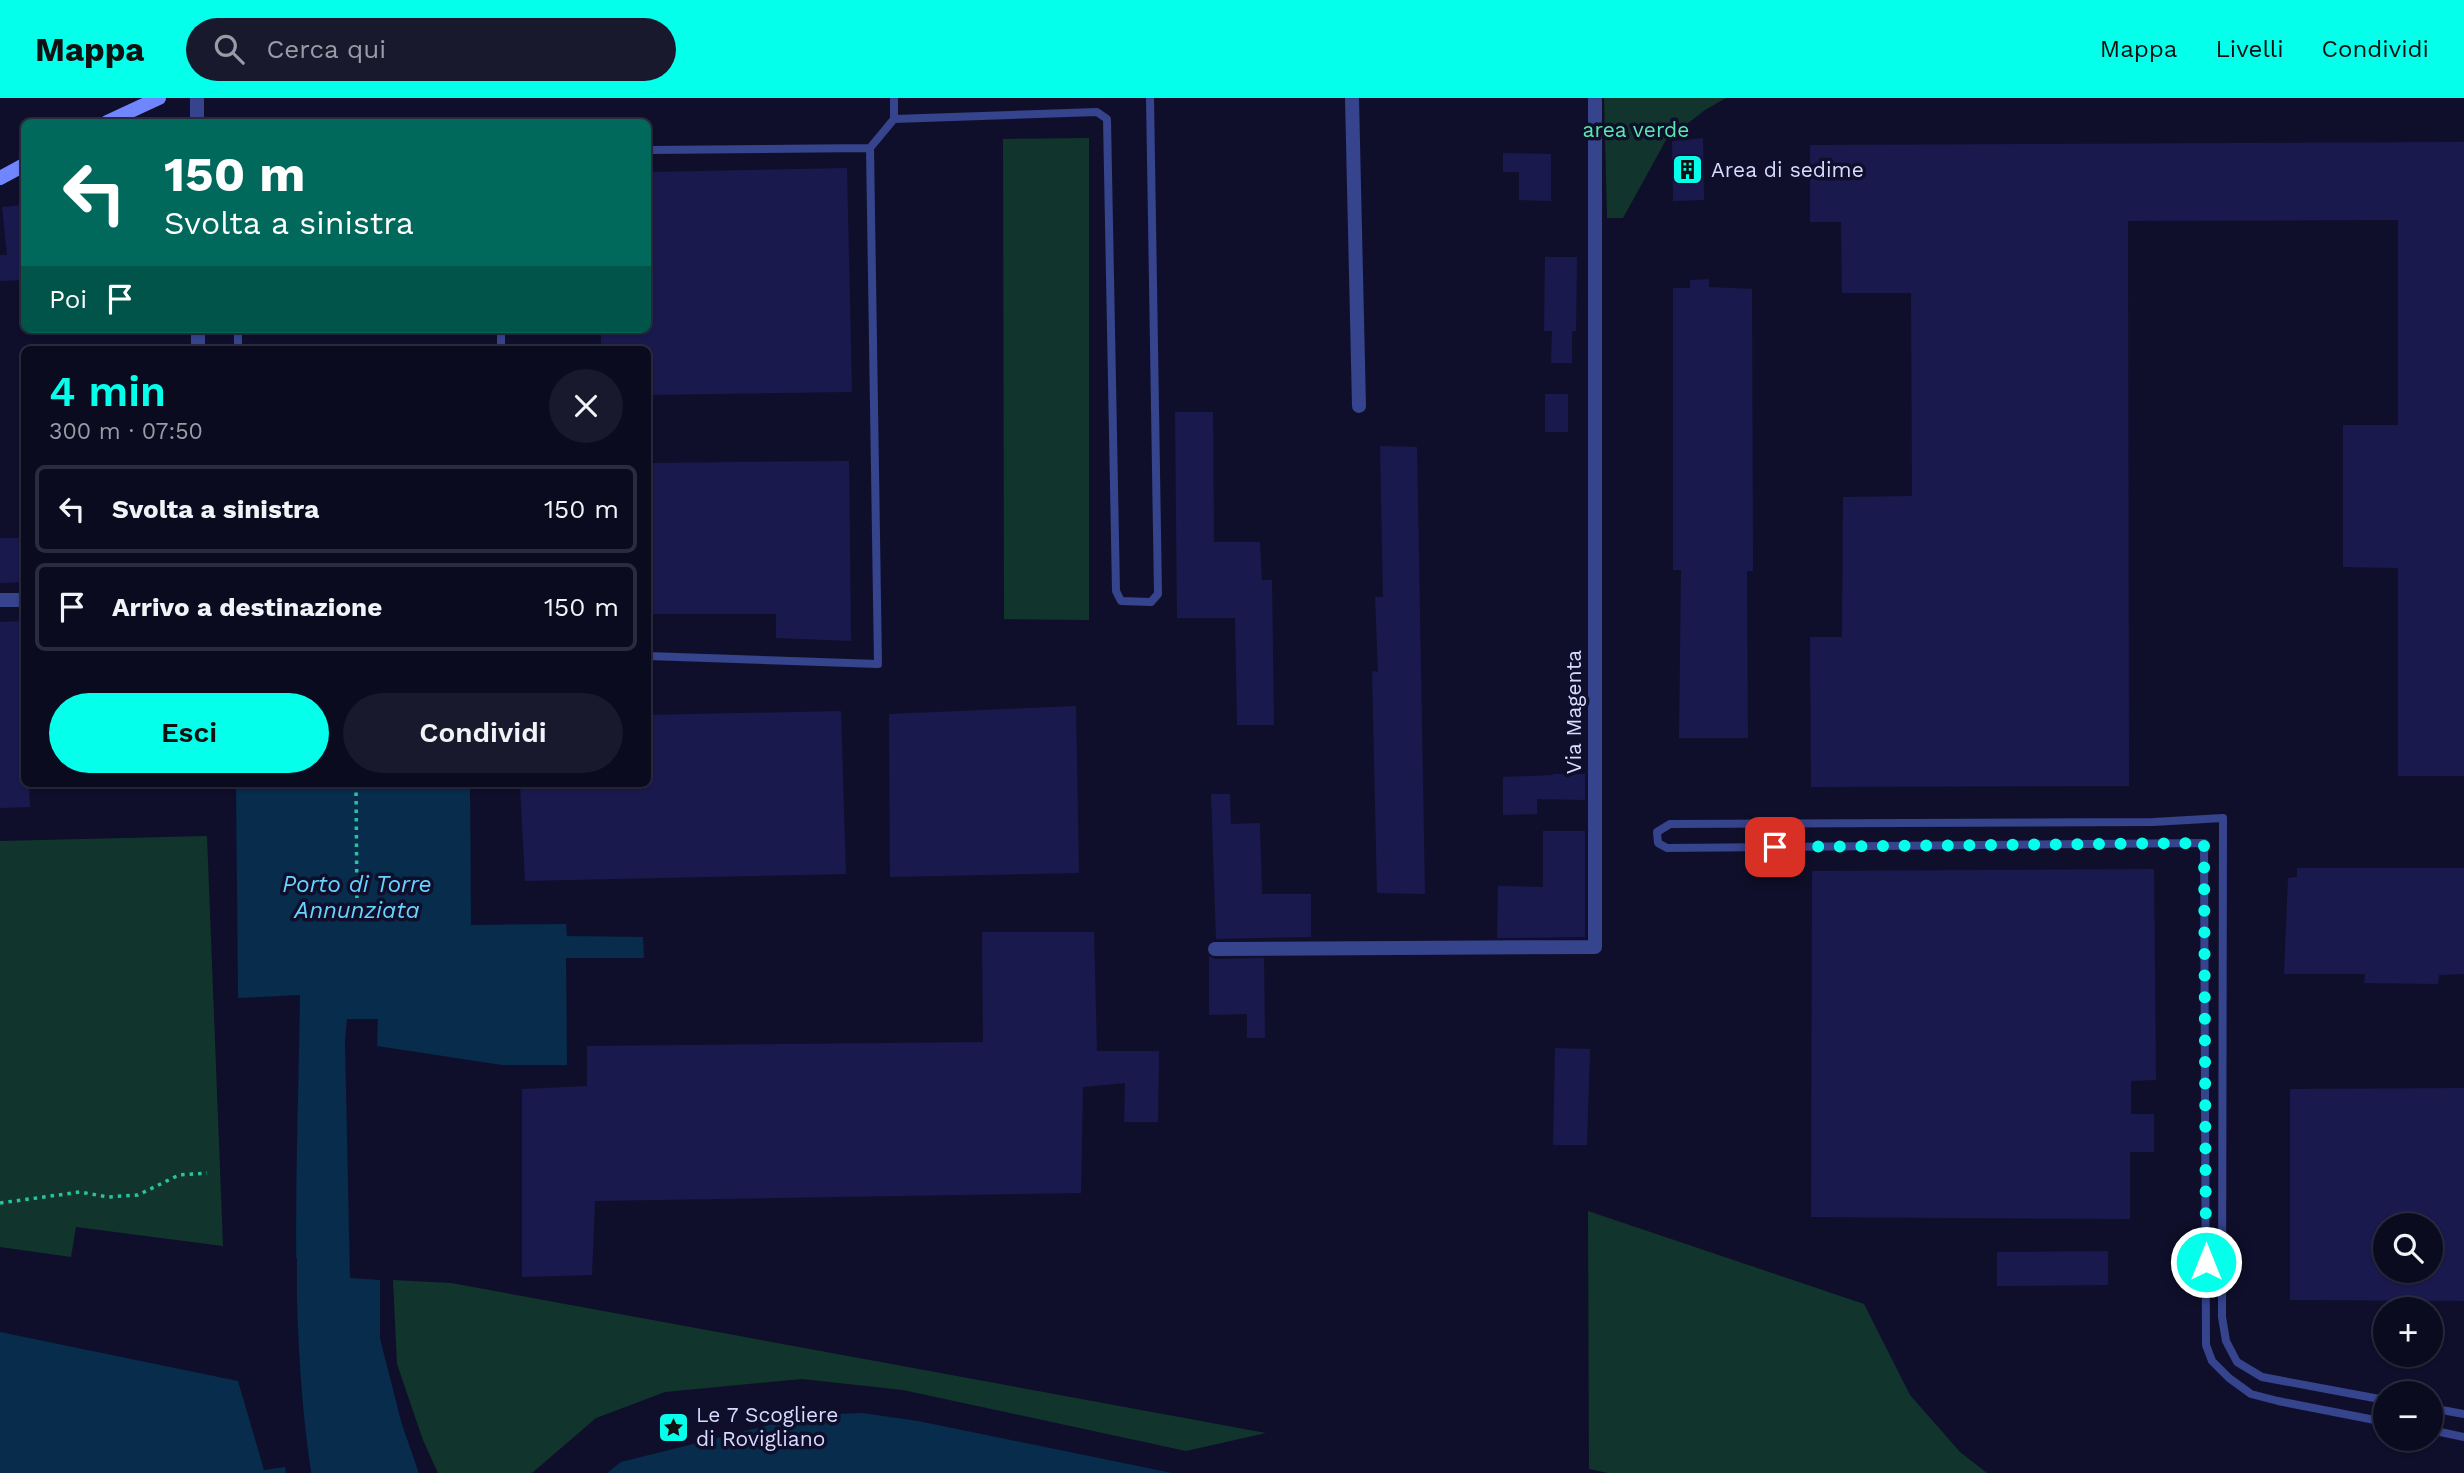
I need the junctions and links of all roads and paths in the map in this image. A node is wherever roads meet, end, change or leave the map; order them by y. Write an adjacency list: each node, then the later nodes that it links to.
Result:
1 (159, 98): 7 (street)
2 (197, 98): 8 (street)
3 (894, 98): 9 (lane)
4 (1150, 98): 9 (lane)
5 (1352, 98): 14 (street)
6 (1595, 98): 20 (street, Via Magenta)
7 (114, 119)
8 (197, 119)
9 (894, 120): 10 (lane)
10 (870, 148): 11 (lane); 17 (lane)
11 (651, 150)
12 (21, 167): 13 (street)
13 (0, 178)
14 (1359, 406)
15 (0, 600): 16 (street)
16 (21, 600)
17 (651, 656)
18 (356, 787): 19 (path)
19 (357, 909)
20 (1215, 949)
21 (207, 1173): 22 (path)
22 (0, 1203)
23 (2373, 1397): 26 (lane)
24 (2443, 1410): 25 (lane)
25 (2464, 1414)
26 (2373, 1420)
27 (2443, 1433): 28 (lane)
28 (2464, 1437)

